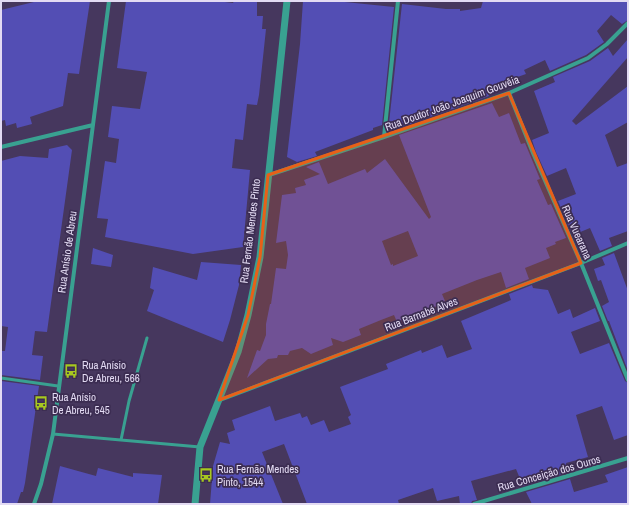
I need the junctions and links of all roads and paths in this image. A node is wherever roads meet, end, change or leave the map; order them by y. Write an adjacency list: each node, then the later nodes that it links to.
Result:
1 (110, 1): 6 (street, Rua Anísio de Abreu)
2 (287, 1): 9 (street, Rua Fernão Mendes Pinto)
3 (398, 1): 7 (street)
4 (628, 23): 5 (street, Rua Doutor João Joaquim Gouvêia)
5 (509, 93): 7 (street, Rua Doutor João Joaquim Gouvêia); 11 (street, Rua Vuearana)
6 (93, 125): 8 (street); 15 (street, Rua Anísio de Abreu)
7 (384, 137): 9 (street, Rua Doutor João Joaquim Gouvêia)
8 (1, 147)
9 (268, 175): 16 (street, Rua Fernão Mendes Pinto)
10 (628, 243): 11 (street, Rua Barnabé Alves)
11 (581, 263): 14 (street, Rua Vuearana); 16 (street, Rua Barnabé Alves)
12 (147, 338): 18 (lane)
13 (1, 378): 15 (lane)
14 (628, 380)
15 (58, 386): 17 (street, Rua Anísio de Abreu)
16 (219, 400): 19 (street, Rua Fernão Mendes Pinto)
17 (53, 434): 18 (lane); 21 (street, Rua Anísio de Abreu)
18 (121, 440): 19 (lane)
19 (200, 448): 22 (street, Rua Fernão Mendes Pinto)
20 (628, 458): 23 (street, Rua Conceição dos Ouros)
21 (34, 504)
22 (195, 504)
23 (474, 504)

